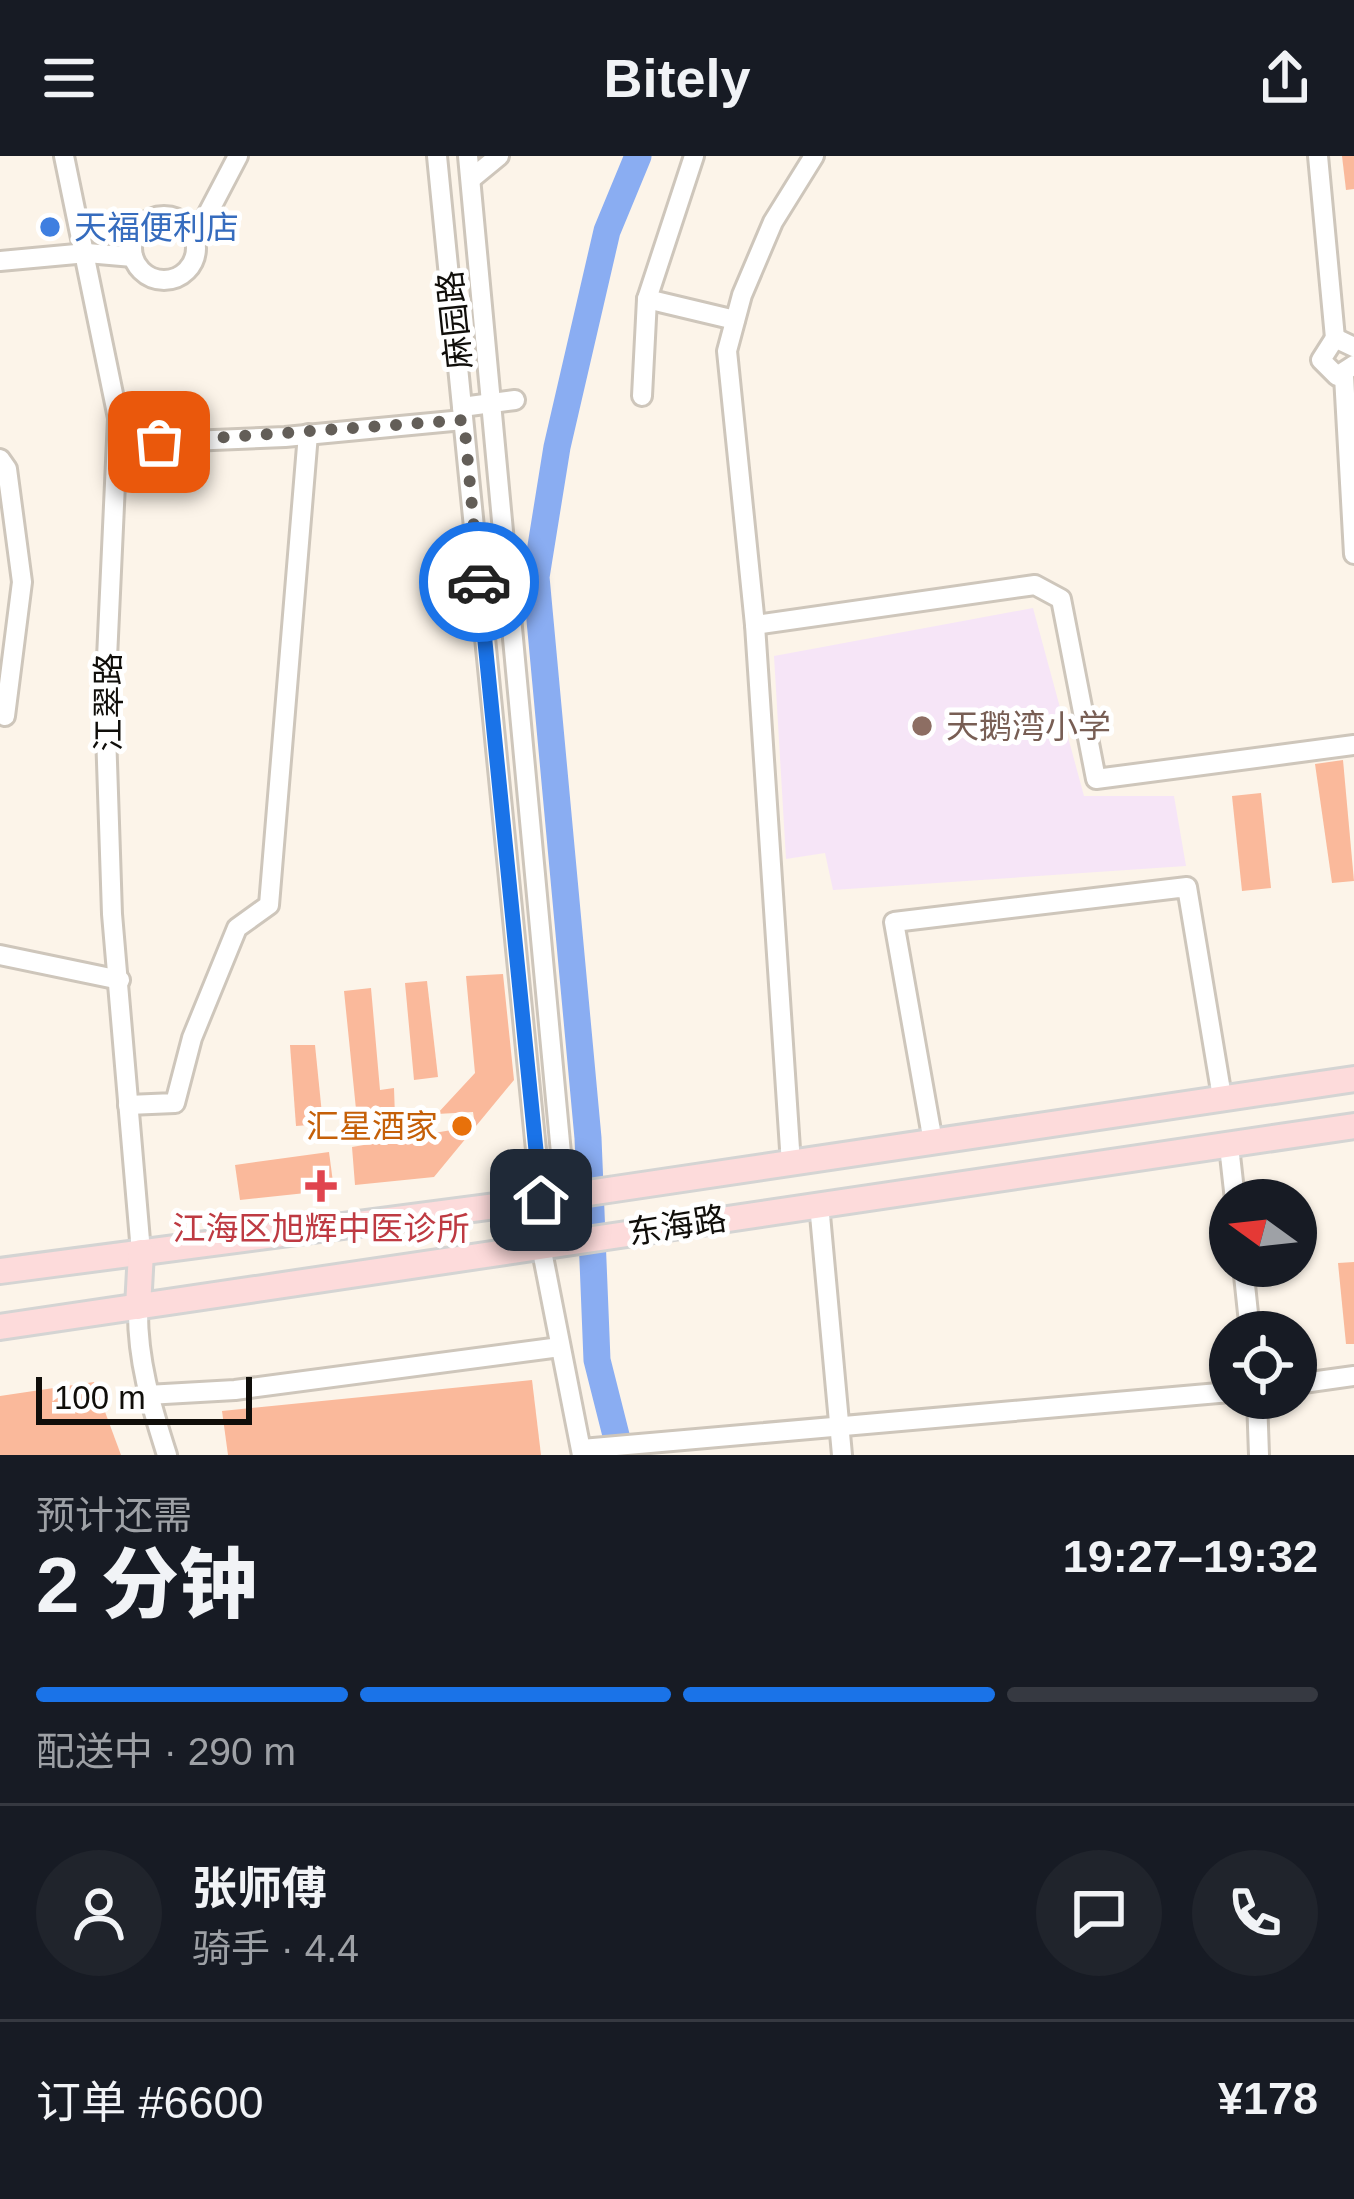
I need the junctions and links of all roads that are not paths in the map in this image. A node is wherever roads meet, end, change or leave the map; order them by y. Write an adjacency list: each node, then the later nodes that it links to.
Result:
1 (64, 156): 11 (street, 江翠路)
2 (238, 156): 10 (street)
3 (437, 156): 22 (street, 麻园路)
4 (468, 156): 9 (street, 麻园路)
5 (499, 156): 9 (street)
6 (694, 156): 14 (street)
7 (814, 156): 15 (street)
8 (1318, 156): 16 (street)
9 (471, 179): 21 (street, 麻园路)
10 (195, 238): 12 (street); 12 (street)
11 (87, 253): 12 (street); 13 (street); 24 (street, 江翠路)
12 (133, 257)
13 (0, 261)
14 (646, 299): 15 (street); 19 (street)
15 (735, 320): 27 (street)
16 (1335, 338): 17 (street); 18 (street)
17 (1354, 347)
18 (1349, 370): 26 (street)
19 (642, 395)
20 (515, 400): 21 (street)
21 (494, 402): 22 (street); 40 (street, 麻园路)
22 (463, 413): 23 (street); 40 (street, 麻园路)
23 (308, 434): 24 (street); 34 (street)
24 (118, 444): 31 (street, 江翠路)
25 (0, 459): 28 (street)
26 (1354, 554)
27 (755, 626): 29 (street); 38 (street)
28 (5, 716)
29 (1354, 745)
30 (0, 955): 31 (street)
31 (120, 980): 34 (street, 江翠路)
32 (1354, 1079): 33 (main road, 东海路)
33 (1222, 1097): 36 (main road, 东海路); 36 (street)
34 (128, 1105): 43 (street, 江翠路)
35 (1354, 1126): 37 (main road, 东海路)
36 (933, 1142): 38 (main road, 东海路)
37 (1229, 1146): 39 (street); 41 (main road, 东海路)
38 (791, 1164): 40 (main road, 东海路)
39 (1233, 1179)
40 (557, 1198): 43 (main road, 东海路)
41 (819, 1204): 42 (main road, 东海路); 53 (street)
42 (542, 1246): 45 (main road, 东海路); 47 (street)
43 (141, 1252): 44 (main road, 东海路); 45 (main road)
44 (0, 1271)
45 (138, 1307): 46 (main road, 东海路); 51 (street)
46 (0, 1327)
47 (560, 1347): 51 (street); 54 (street)
48 (1354, 1376): 49 (street)
49 (1317, 1381)
50 (1209, 1394): 53 (street)
51 (147, 1395): 55 (street)
52 (1258, 1419): 57 (street)
53 (839, 1426): 54 (street); 56 (street)
54 (582, 1451)
55 (167, 1455)
56 (842, 1455)
57 (1259, 1455)

